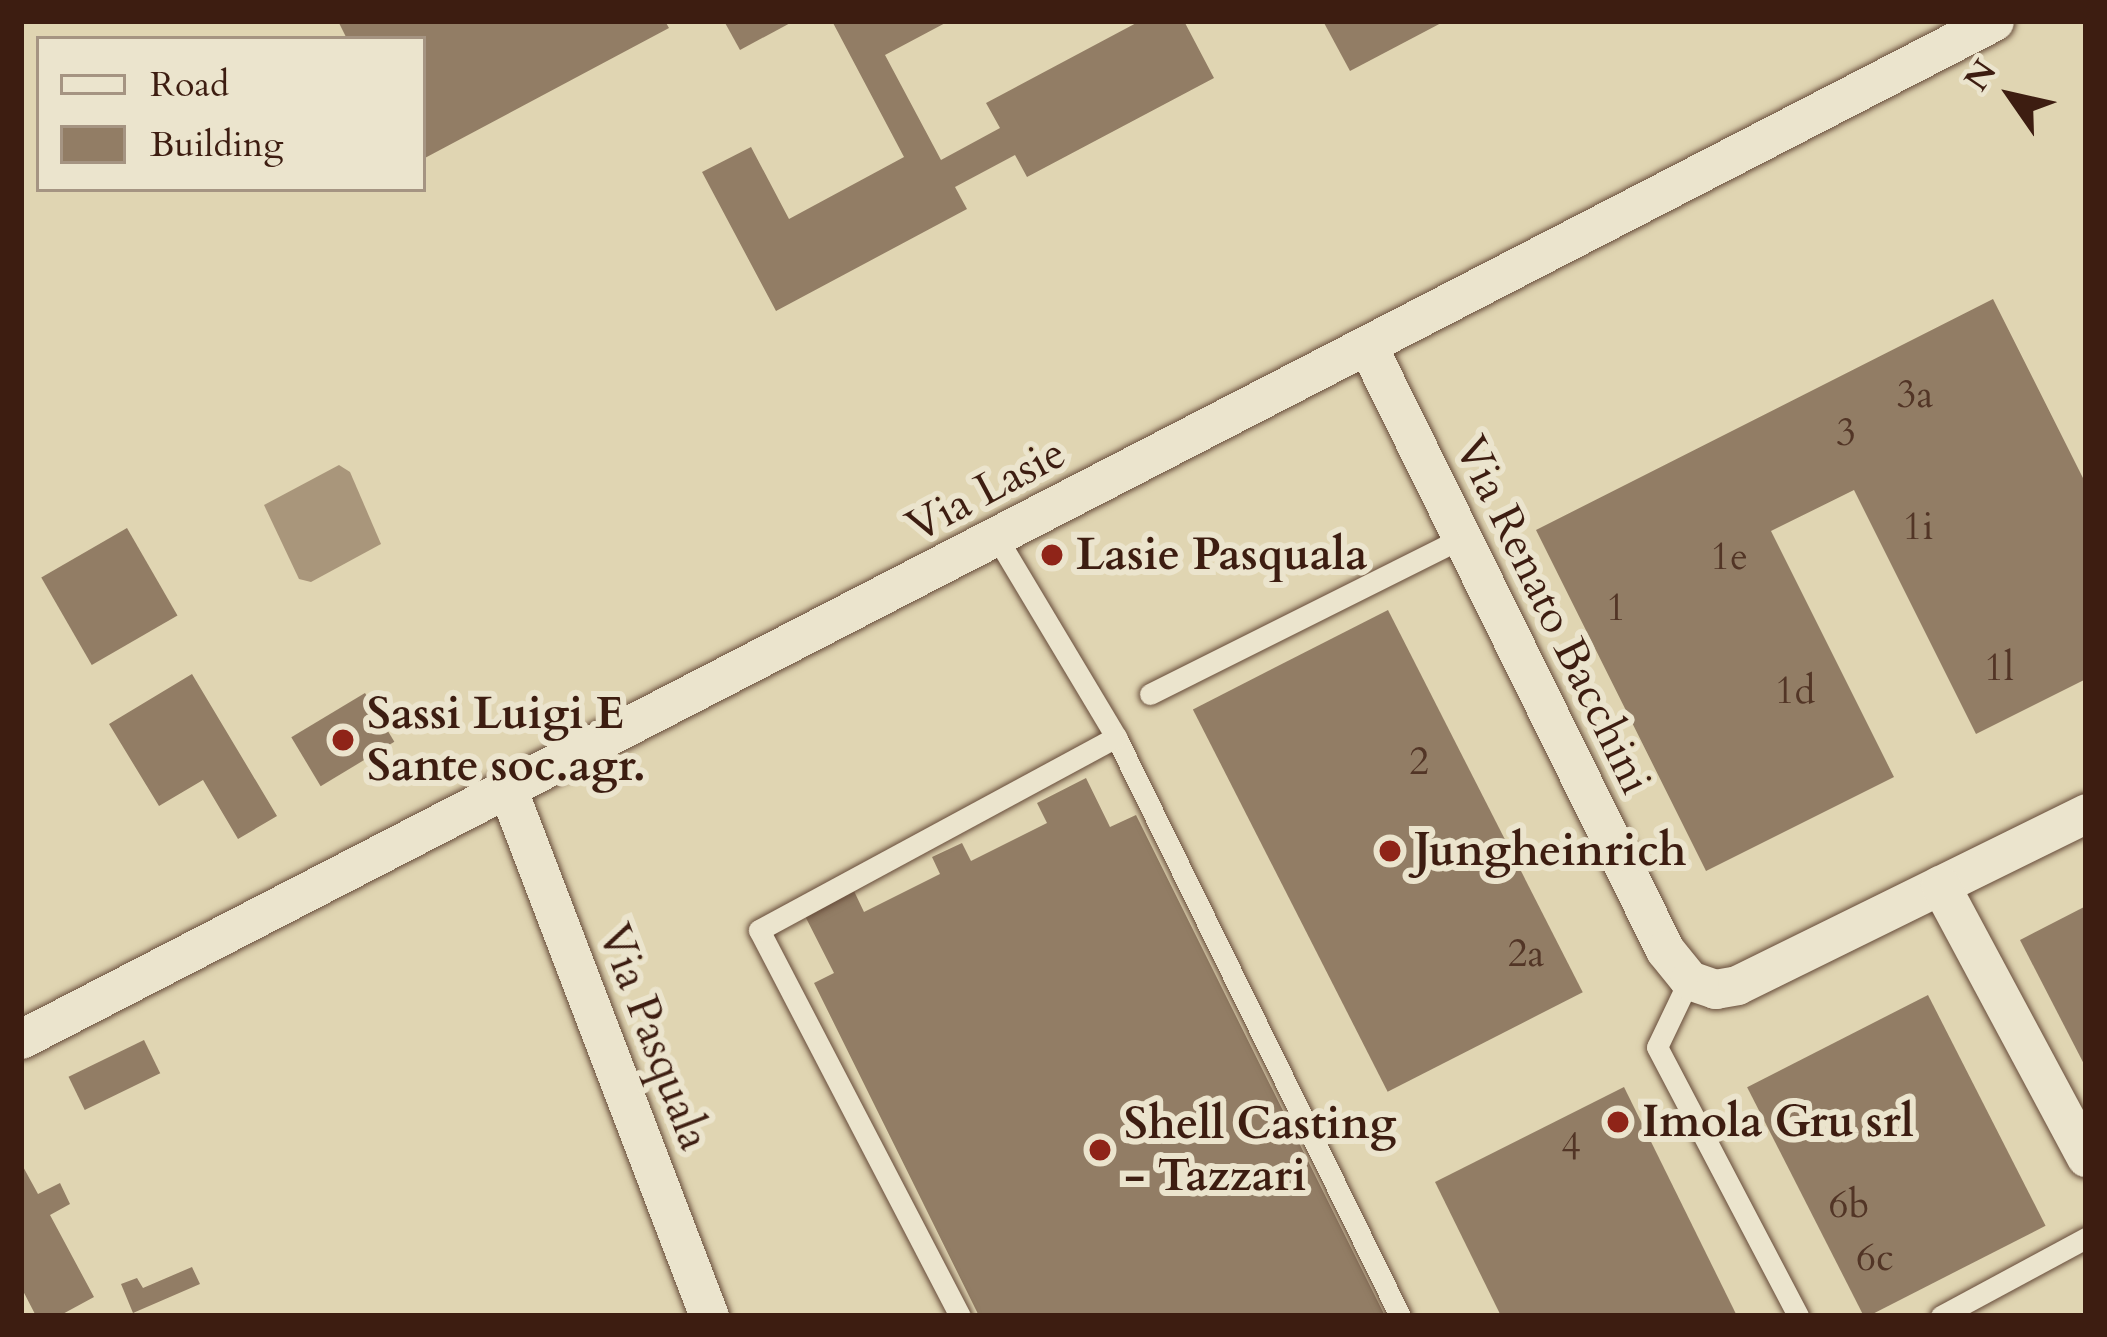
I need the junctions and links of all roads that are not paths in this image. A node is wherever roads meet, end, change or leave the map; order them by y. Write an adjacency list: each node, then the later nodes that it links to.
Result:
1 (1994, 21): 2 (street, Via Lasie)
2 (1367, 345): 3 (street, Via Lasie); 4 (street, Via Renato Bacchini)
3 (997, 538): 6 (lane); 7 (street, Via Lasie)
4 (1462, 538): 5 (lane); 10 (street, Via Renato Bacchini)
5 (1150, 694)
6 (1116, 737): 15 (lane); 16 (lane)
7 (509, 793): 11 (street, Via Lasie); 14 (street, Via Pasquala)
8 (2086, 812): 9 (street)
9 (1940, 885): 10 (street); 12 (street)
10 (1689, 980): 17 (lane)
11 (21, 1039)
12 (2086, 1157)
13 (2086, 1238): 18 (lane)
14 (709, 1316)
15 (960, 1316)
16 (1400, 1316)
17 (1798, 1316)
18 (1941, 1316)

